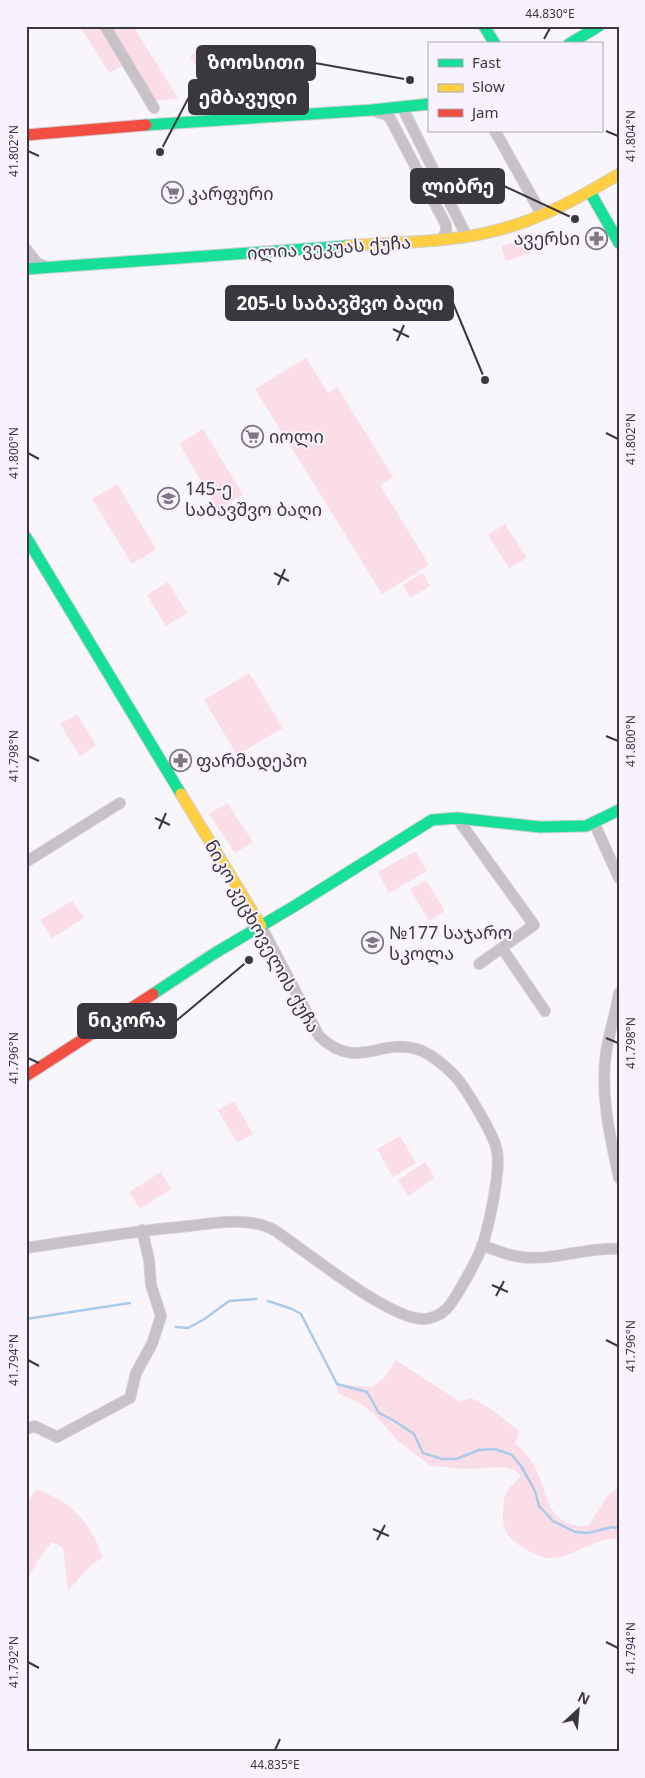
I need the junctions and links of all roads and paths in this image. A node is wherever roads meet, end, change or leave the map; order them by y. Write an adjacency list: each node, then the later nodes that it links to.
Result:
1 (105, 26): 8 (street)
2 (484, 26): 4 (street)
3 (599, 26): 5 (street)
4 (494, 42)
5 (572, 42)
6 (428, 104): 7 (street)
7 (402, 107): 9 (street); 15 (street)
8 (154, 108)
9 (372, 110): 11 (street); 16 (street)
10 (496, 132): 14 (street)
11 (26, 135)
12 (619, 174): 13 (street, ილია ვეკუას ქუჩა)
13 (590, 192): 14 (street, ილია ვეკუას ქუჩა); 17 (street)
14 (542, 214): 15 (street, ილია ვეკუას ქუჩა)
15 (467, 237): 16 (street, ილია ვეკუას ქუჩა)
16 (441, 239): 19 (street, ილია ვეკუას ქუჩა)
17 (619, 243)
18 (26, 249): 19 (street)
19 (48, 268): 20 (street, ილია ვეკუას ქუჩა)
20 (26, 270)
21 (26, 537): 28 (street, ნიკო კეცხოველის ქუჩა)
22 (120, 803): 26 (street)
23 (619, 810): 25 (street)
24 (457, 818): 25 (street); 28 (street); 29 (street)
25 (594, 822): 27 (street)
26 (26, 862)
27 (619, 878)
28 (261, 926): 33 (street); 36 (street, ნიკო კეცხოველის ქუჩა)
29 (502, 948): 30 (street); 32 (street)
30 (479, 964)
31 (619, 993): 34 (street)
32 (545, 1011)
33 (26, 1076)
34 (619, 1178)
35 (142, 1230): 36 (street, ნიკო კეცხოველის ქუჩა); 37 (street, ნიკო კეცხოველის ქუჩა); 39 (street)
36 (482, 1245): 38 (street)
37 (26, 1248)
38 (619, 1249)
39 (26, 1429)

